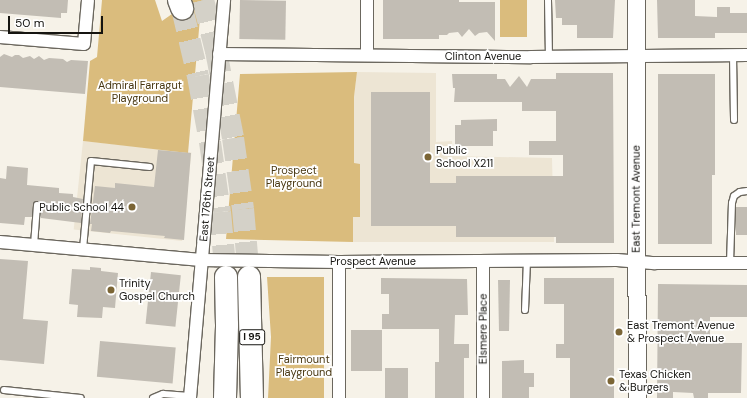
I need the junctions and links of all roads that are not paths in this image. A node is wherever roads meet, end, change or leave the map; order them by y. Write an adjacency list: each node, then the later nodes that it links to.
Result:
1 (88, 0): 6 (street)
2 (224, 0): 7 (street, East 176th Street)
3 (367, 0): 8 (street)
4 (548, 0): 12 (lane)
5 (636, 0): 11 (main road, East Tremont Avenue)
6 (0, 36)
7 (219, 54): 8 (street, Clinton Avenue); 20 (street, East 176th Street)
8 (367, 55): 12 (street, Clinton Avenue)
9 (733, 55): 10 (street, Clinton Avenue); 11 (street, Clinton Avenue); 13 (lane)
10 (747, 55)
11 (636, 56): 12 (street, Clinton Avenue); 22 (main road, East Tremont Avenue)
12 (549, 57)
13 (734, 120)
14 (150, 167): 19 (lane)
15 (747, 191): 25 (lane)
16 (37, 206): 18 (lane)
17 (0, 242): 18 (street, Prospect Avenue)
18 (34, 245): 19 (street, Prospect Avenue)
19 (83, 249): 20 (street, Prospect Avenue)
20 (202, 260): 23 (street, Prospect Avenue); 31 (street, East 176th Street)
21 (483, 260): 23 (street, Prospect Avenue); 24 (street, Prospect Avenue); 37 (street, Elsmere Place)
22 (636, 261): 24 (street, Prospect Avenue); 25 (street, Prospect Avenue); 38 (main road, East Tremont Avenue)
23 (340, 262): 36 (street)
24 (527, 262): 29 (lane)
25 (730, 263): 26 (street, Prospect Avenue)
26 (747, 264)
27 (226, 277): 34 (highway, I 95)
28 (249, 277): 35 (highway, I 95)
29 (526, 310)
30 (4, 390): 32 (lane)
31 (190, 397): 33 (lane)
32 (81, 398)
33 (153, 398)
34 (225, 398)
35 (252, 398)
36 (339, 398)
37 (483, 398)
38 (637, 398)

